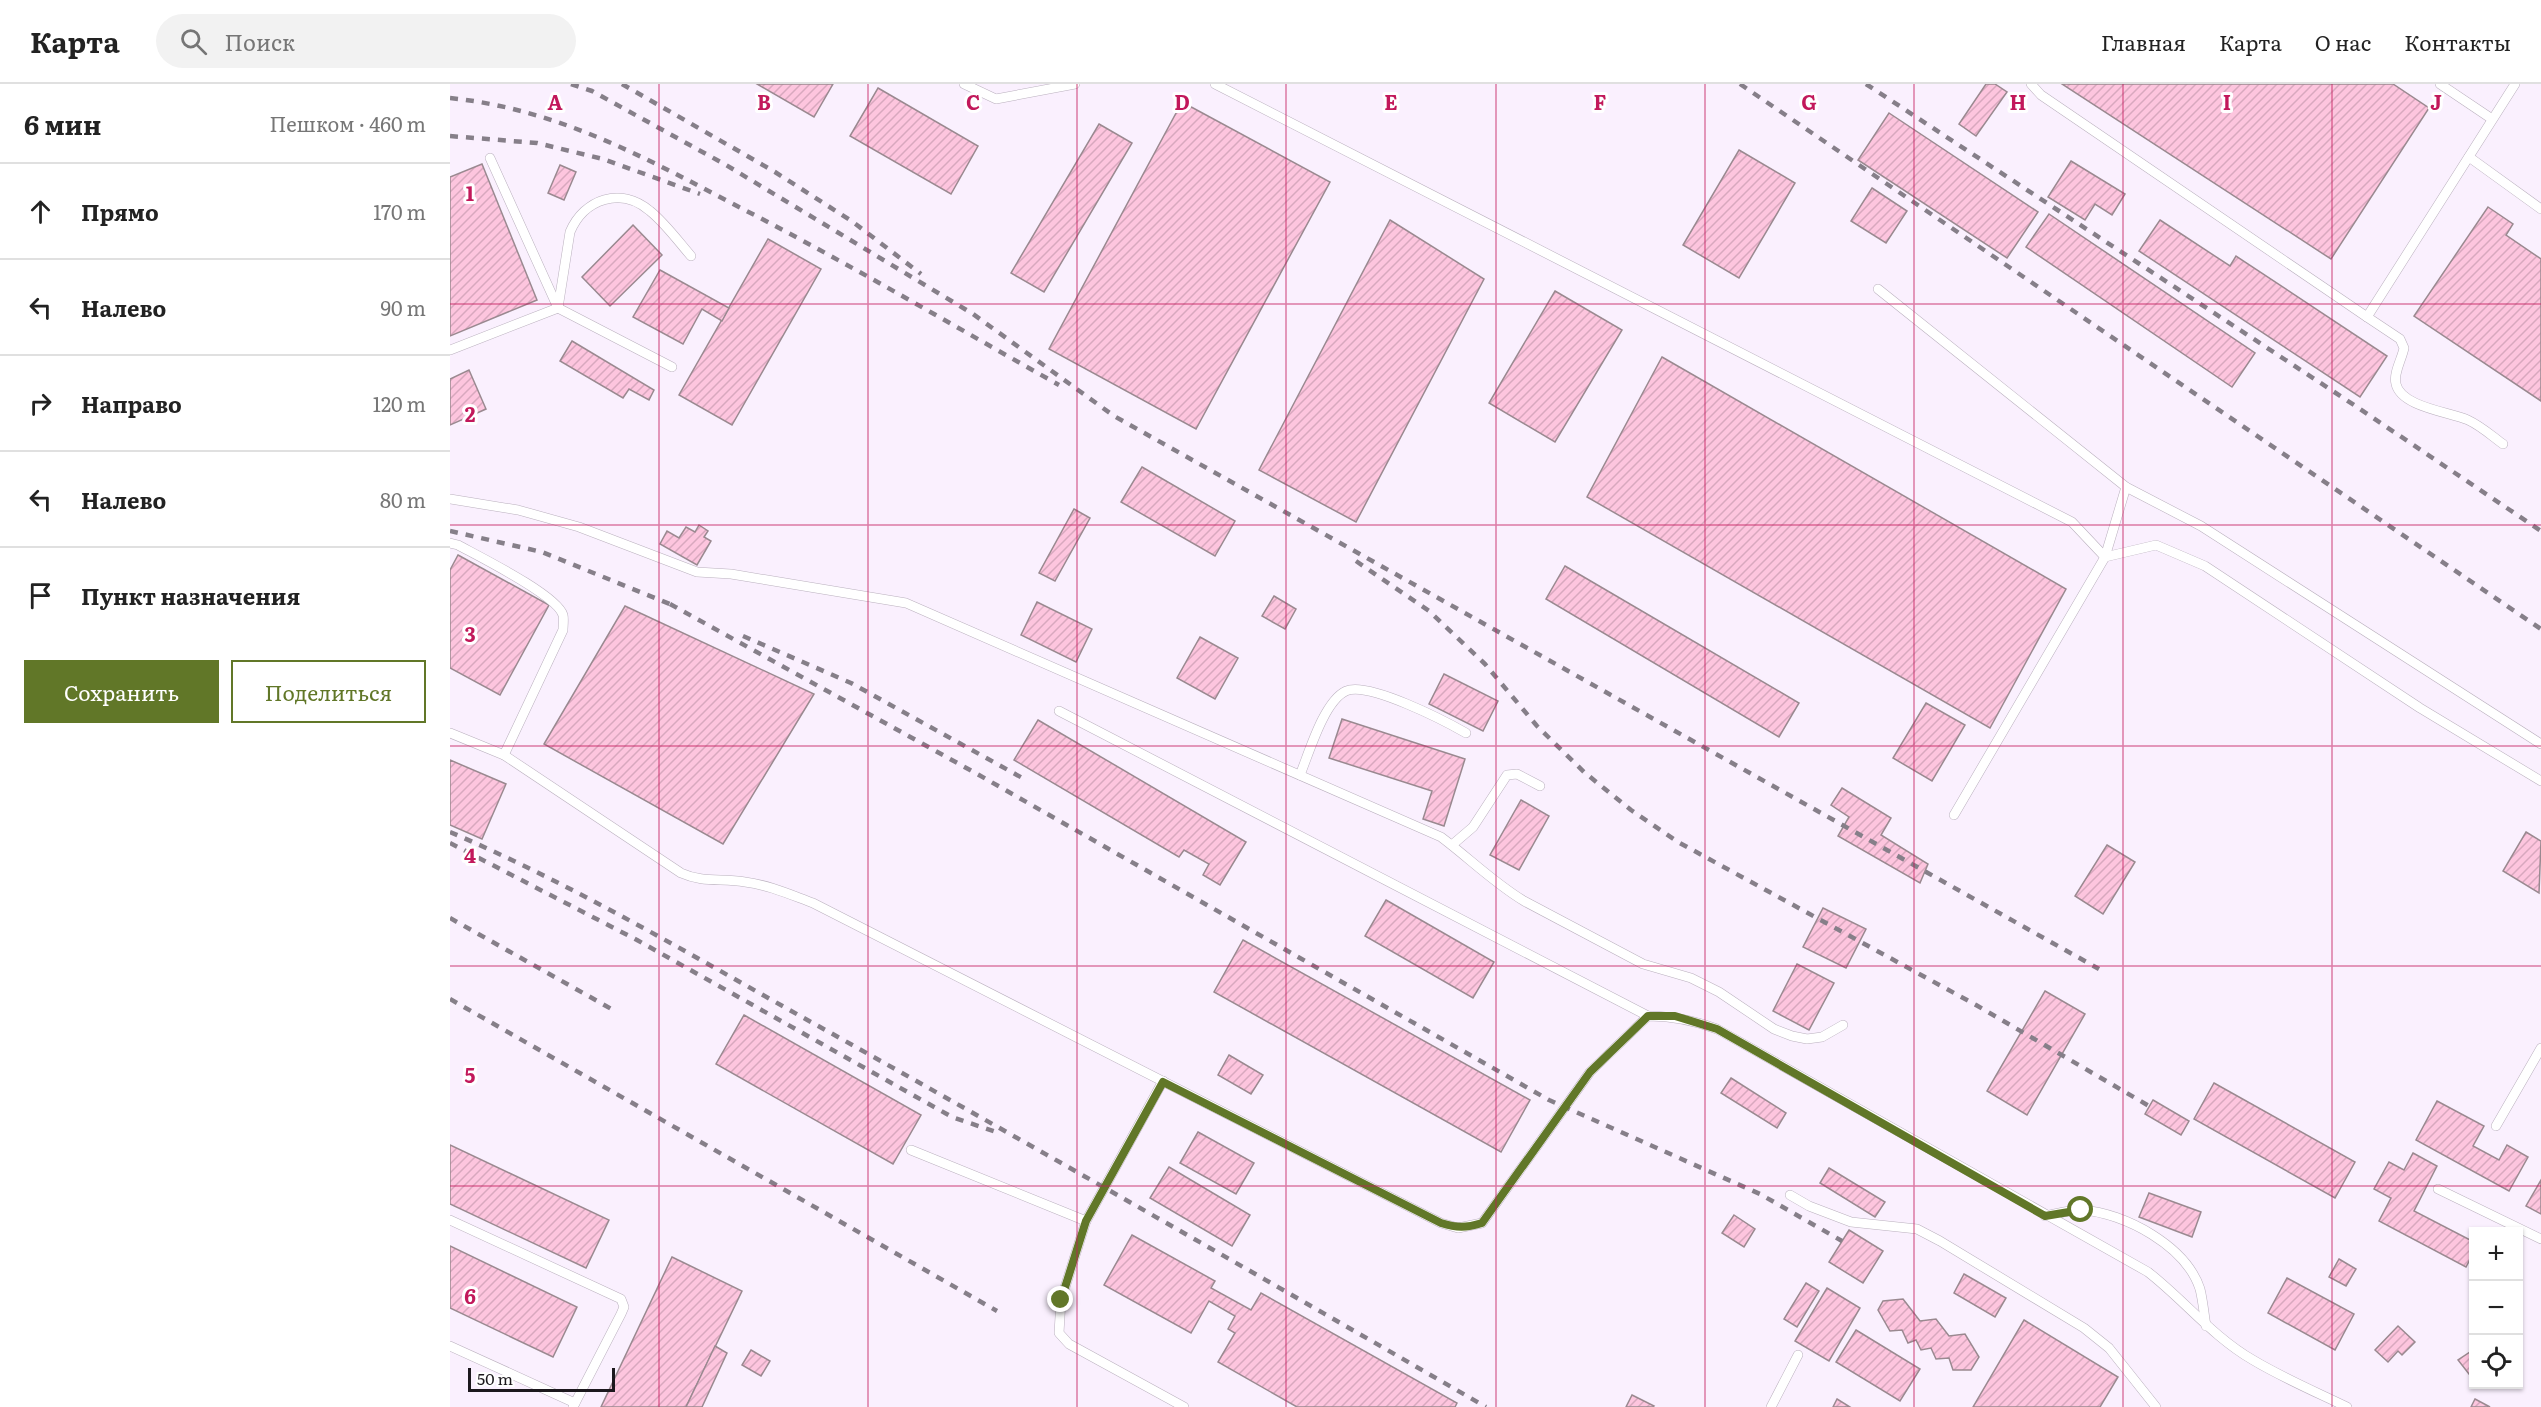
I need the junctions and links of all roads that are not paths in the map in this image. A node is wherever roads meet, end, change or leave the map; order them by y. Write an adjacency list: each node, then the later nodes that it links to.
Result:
1 (964, 84): 2 (lane)
2 (1075, 84)
3 (1215, 84): 21 (lane)
4 (2031, 84): 14 (lane)
5 (2440, 84): 7 (lane)
6 (2515, 84): 7 (lane)
7 (2492, 119): 8 (lane)
8 (2469, 157): 10 (lane); 14 (lane)
9 (490, 158): 13 (lane)
10 (2541, 209)
11 (691, 256): 13 (lane)
12 (1878, 289): 18 (lane)
13 (558, 308): 15 (lane); 16 (lane)
14 (2367, 316): 17 (lane)
15 (450, 350)
16 (672, 367)
17 (2503, 444)
18 (2126, 487): 21 (lane); 25 (lane)
19 (450, 499): 27 (lane)
20 (450, 543): 26 (lane)
21 (2104, 557): 28 (lane); 30 (lane)
22 (1059, 711): 32 (lane)
23 (1466, 733): 27 (lane)
24 (450, 734): 26 (lane)
25 (2541, 744)
26 (504, 755): 35 (lane)
27 (1300, 775): 31 (lane)
28 (2541, 781)
29 (1540, 786): 31 (lane)
30 (1954, 815)
31 (1452, 845): 33 (lane)
32 (1648, 1016): 35 (lane); 40 (lane)
33 (1843, 1025)
34 (2541, 1048): 36 (lane)
35 (1163, 1082): 42 (lane)
36 (2496, 1126)
37 (911, 1150): 42 (lane)
38 (2438, 1189): 43 (lane)
39 (1790, 1196): 50 (lane)
40 (2045, 1216): 44 (lane); 44 (lane)
41 (450, 1220): 47 (lane)
42 (1086, 1221): 48 (lane)
43 (2541, 1239)
44 (2206, 1326): 51 (lane)
45 (450, 1346): 47 (lane)
46 (1798, 1355): 49 (lane)
47 (574, 1405)
48 (1184, 1407)
49 (1771, 1407)
50 (2156, 1407)
51 (2348, 1407)

